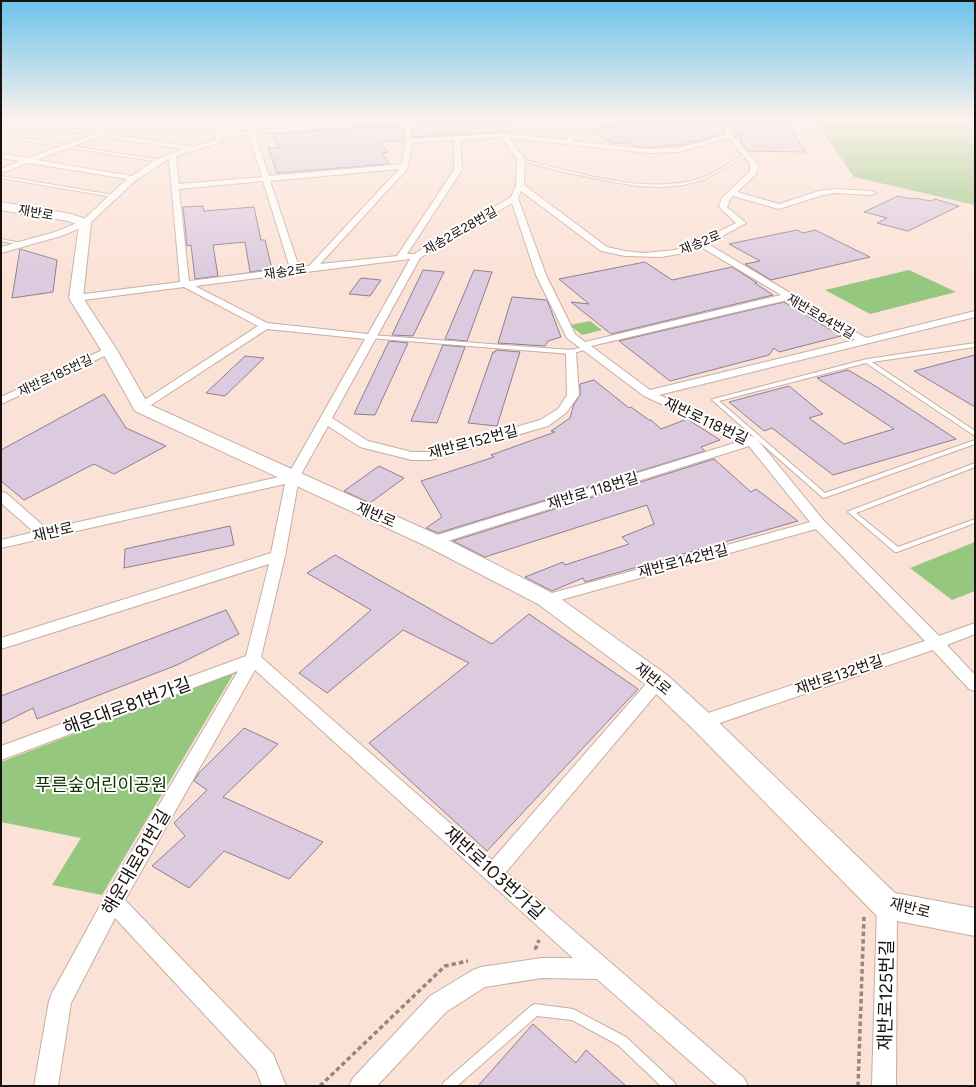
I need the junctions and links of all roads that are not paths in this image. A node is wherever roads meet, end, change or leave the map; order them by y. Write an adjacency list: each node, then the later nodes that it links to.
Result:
1 (95, 172): 13 (street)
2 (143, 172): 13 (street)
3 (174, 172): 16 (street)
4 (264, 172): 14 (street)
5 (344, 172): 14 (street)
6 (400, 172): 33 (street, 재송2로)
7 (457, 172): 32 (street)
8 (521, 172): 15 (street, 재송2로28번길)
9 (572, 172): 10 (lane)
10 (715, 172)
11 (753, 172): 18 (street)
12 (1, 177): 19 (lane)
13 (133, 178): 19 (street)
14 (266, 179): 16 (street); 34 (street)
15 (520, 186): 20 (street, 재송2로28번길); 29 (street, 재송2로)
16 (176, 187): 35 (street)
17 (872, 193): 21 (street)
18 (731, 194): 21 (street); 22 (street)
19 (112, 196): 26 (street)
20 (514, 198): 31 (street, 재송2로28번길); 43 (street, 재반로118번길)
21 (757, 201): 23 (street)
22 (724, 204): 25 (street); 29 (street, 재송2로)
23 (746, 205)
24 (1, 206): 26 (main road, 재반로)
25 (735, 206)
26 (85, 223): 28 (street); 37 (main road)
27 (1, 240): 28 (lane)
28 (21, 244): 30 (street)
29 (702, 244): 36 (street, 재반로84번길)
30 (1, 250)
31 (416, 256): 32 (street, 재송2로28번길); 40 (street)
32 (400, 258): 33 (street, 재송2로28번길)
33 (312, 268): 34 (street, 재송2로)
34 (295, 270): 35 (street, 재송2로)
35 (185, 284): 37 (street, 재송2로); 39 (street)
36 (788, 297): 41 (street, 재반로84번길); 43 (street)
37 (76, 298): 44 (main road)
38 (975, 314): 41 (street, 재반로84번길)
39 (265, 326): 40 (street); 49 (street)
40 (371, 337): 45 (lane); 50 (street)
41 (864, 341): 47 (street)
42 (975, 345): 46 (lane)
43 (586, 346): 45 (lane); 47 (street, 재반로118번길)
44 (109, 350): 48 (street, 재반로185번길); 49 (main road)
45 (571, 352): 50 (street, 재반로152번길)
46 (867, 361): 51 (lane); 53 (lane)
47 (648, 394): 52 (street, 재반로118번길)
48 (1, 401)
49 (141, 407): 55 (main road, 재반로)
50 (326, 419): 55 (street)
51 (975, 434)
52 (752, 441): 58 (street, 재반로118번길); 60 (street, 재반로 118번길)
53 (975, 442)
54 (975, 465): 57 (lane)
55 (293, 478): 59 (street, 재반로); 60 (main road, 재반로); 62 (street, 해운대로81번길)
56 (1, 496): 59 (street)
57 (975, 521)
58 (819, 524): 63 (street, 재반로142번길); 65 (street, 재반로118번길)
59 (44, 534): 61 (street, 재반로)
60 (433, 541): 63 (main road, 재반로)
61 (1, 544)
62 (278, 556): 66 (street); 67 (street, 해운대로81번길)
63 (546, 599): 68 (main road, 재반로)
64 (975, 628): 65 (street, 재반로132번길)
65 (936, 643): 69 (street, 재반로118번길); 70 (street, 재반로132번길)
66 (1, 644)
67 (254, 659): 71 (street, 해운대로81번가길); 72 (street, 재반로103번가길); 73 (street, 해운대로81번길)
68 (658, 682): 70 (main road, 재반로); 72 (street)
69 (975, 685)
70 (702, 722): 74 (main road, 재반로)
71 (1, 753)
72 (493, 872): 76 (street, 재반로103번가길)
73 (113, 902): 77 (street, 해운대로81번길); 78 (street)
74 (887, 905): 75 (main road, 재반로); 83 (street, 재반로125번길)
75 (975, 922)
76 (601, 969): 79 (street); 82 (street, 재반로103번가길)
77 (46, 1086)
78 (274, 1086)
79 (361, 1086)
80 (448, 1086): 81 (lane)
81 (670, 1086)
82 (736, 1086)
83 (884, 1086)

